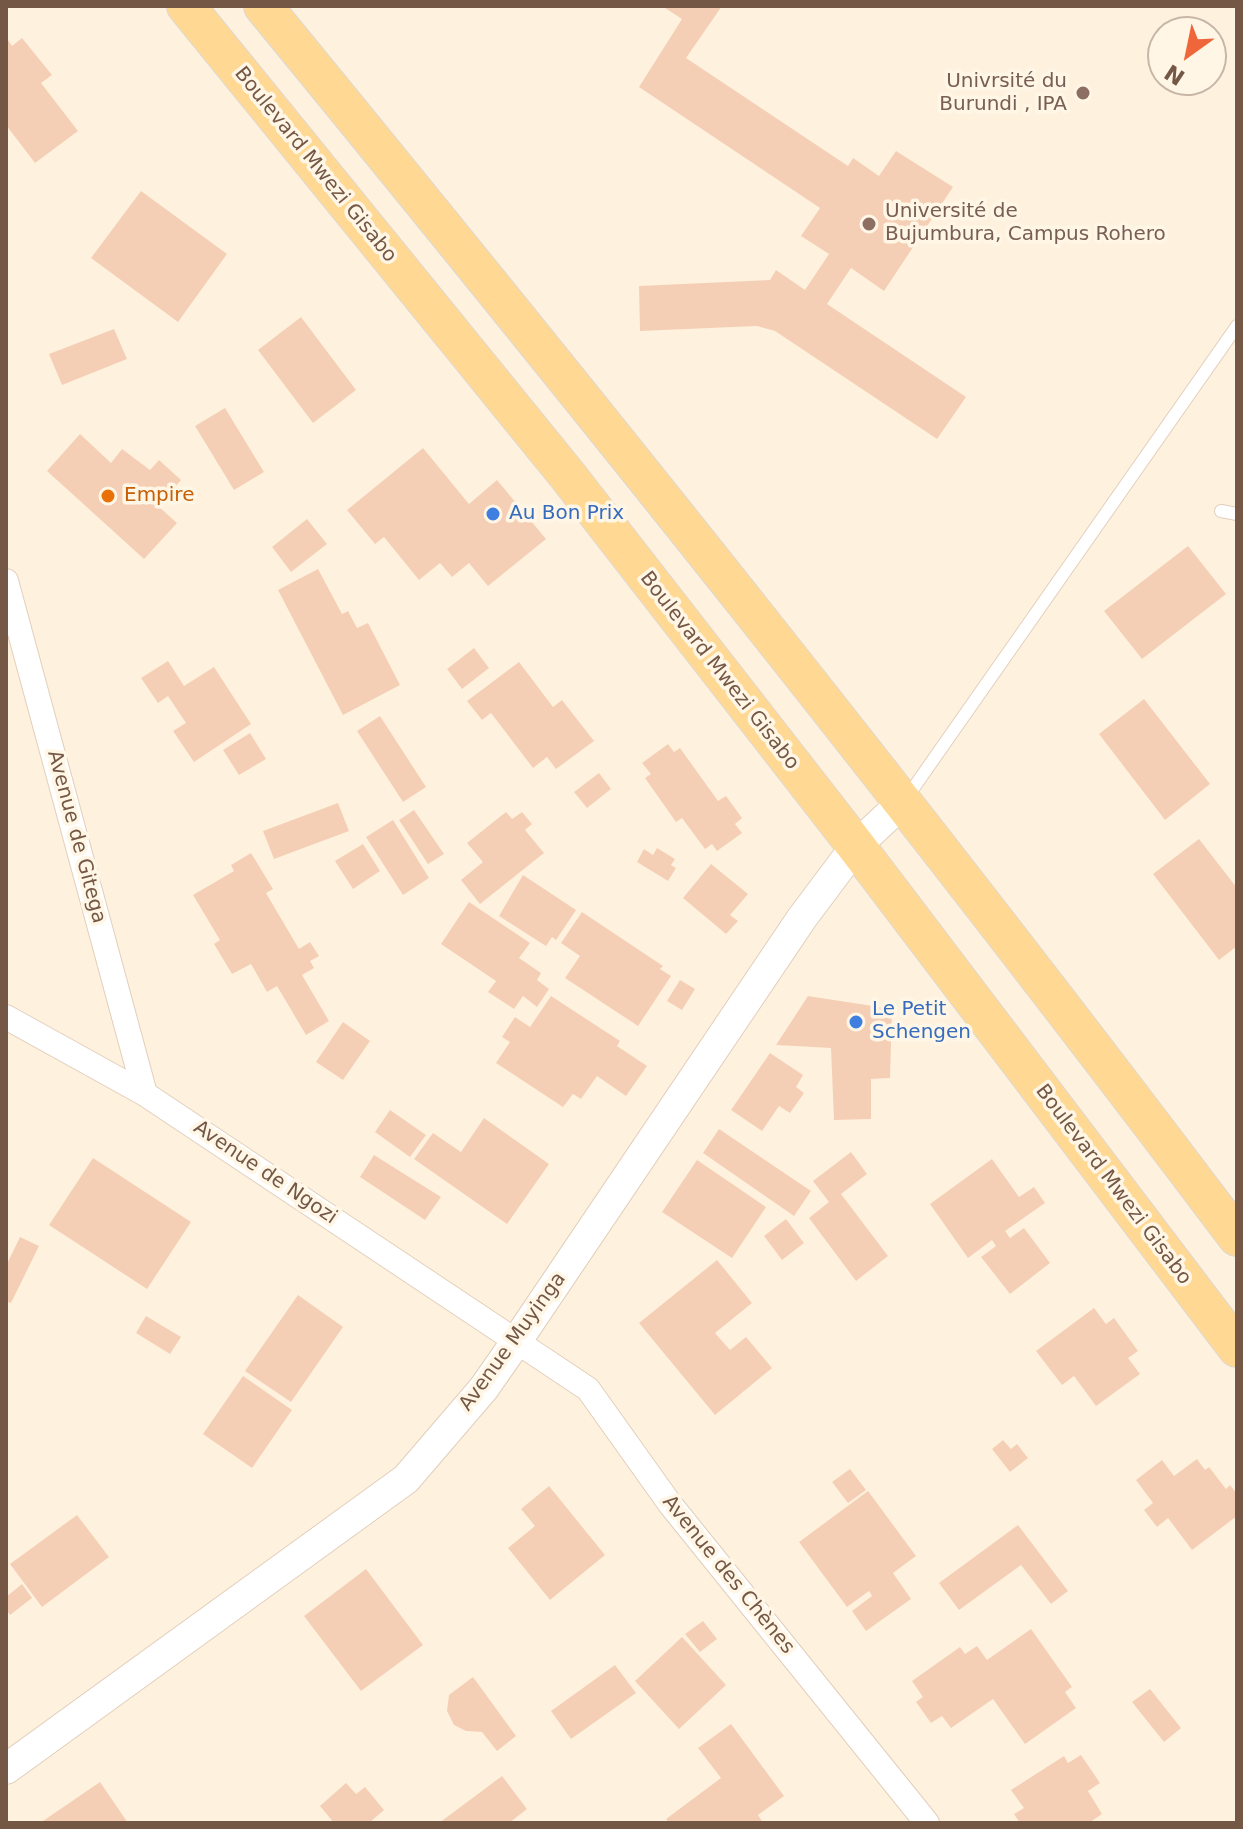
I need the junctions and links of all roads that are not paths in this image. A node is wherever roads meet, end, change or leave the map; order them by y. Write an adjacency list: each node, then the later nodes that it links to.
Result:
1 (186, 6): 4 (main road, Boulevard Mwezi Gisabo)
2 (263, 6): 3 (main road)
3 (437, 219): 4 (main road); 6 (main road)
4 (392, 259): 7 (main road, Boulevard Mwezi Gisabo)
5 (1237, 326): 11 (lane)
6 (616, 438): 7 (main road); 11 (main road)
7 (568, 476): 12 (main road, Boulevard Mwezi Gisabo)
8 (1221, 511): 9 (lane)
9 (1237, 514)
10 (6, 581): 14 (street, Avenue de Gitega)
11 (903, 802): 12 (street, Avenue Muyinga); 15 (main road)
12 (856, 846): 16 (street, Avenue Muyinga); 17 (main road, Boulevard Mwezi Gisabo)
13 (6, 1017): 14 (street, Avenue de Ngozi)
14 (145, 1094): 16 (street, Avenue de Ngozi)
15 (1237, 1237)
16 (516, 1342): 18 (street, Avenue Muyinga); 19 (street, Avenue des Chènes)
17 (1237, 1348)
18 (6, 1769)
19 (915, 1819)

